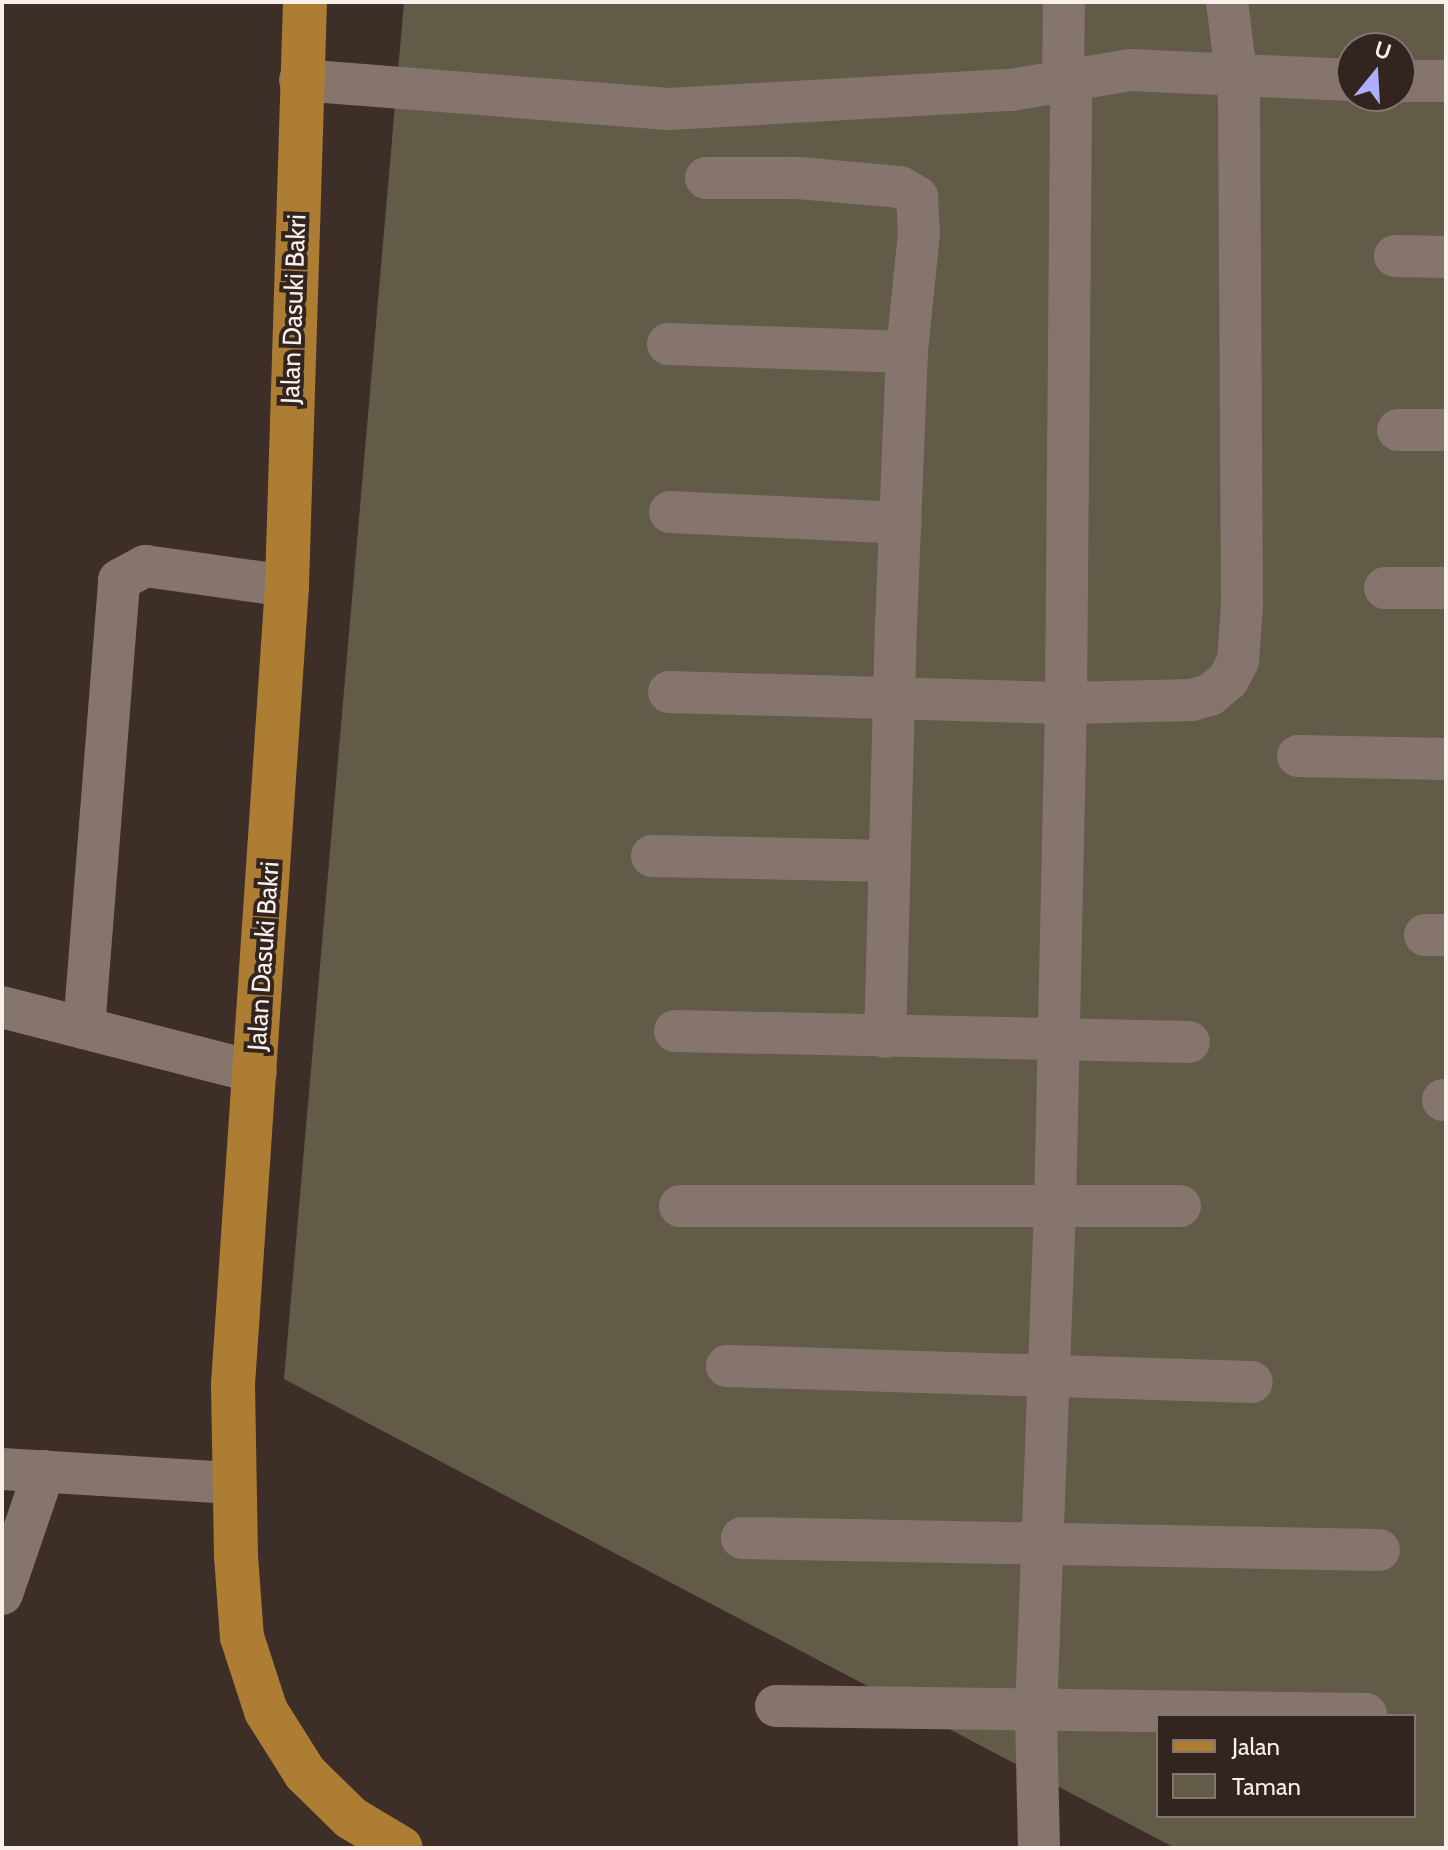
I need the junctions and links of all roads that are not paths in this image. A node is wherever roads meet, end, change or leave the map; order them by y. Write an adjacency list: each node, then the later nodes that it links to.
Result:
1 (305, 2): 6 (main road, Jalan Dasuki Bakri)
2 (1064, 2): 7 (street)
3 (1227, 2): 4 (street)
4 (1233, 75): 5 (street); 7 (street); 24 (street)
5 (1336, 79)
6 (300, 80): 7 (street); 19 (main road, Jalan Dasuki Bakri)
7 (1063, 81): 24 (street)
8 (1416, 81): 9 (street)
9 (1446, 81)
10 (706, 178): 14 (street)
11 (1395, 256): 12 (street)
12 (1446, 257)
13 (668, 344): 14 (street)
14 (907, 352): 18 (street)
15 (1398, 430): 16 (street)
16 (1446, 430)
17 (670, 512): 18 (street)
18 (901, 523): 23 (street)
19 (287, 586): 30 (street); 35 (main road, Jalan Dasuki Bakri)
20 (1385, 588): 21 (street)
21 (1446, 588)
22 (669, 692): 23 (street)
23 (894, 698): 24 (street); 28 (street)
24 (1066, 703): 33 (street)
25 (1298, 756): 26 (street)
26 (1446, 759)
27 (652, 856): 28 (street)
28 (890, 861): 32 (street)
29 (2, 1007): 30 (street)
30 (84, 1028): 35 (street)
31 (675, 1031): 32 (street)
32 (885, 1037): 33 (street)
33 (1059, 1041): 34 (street); 38 (street)
34 (1189, 1042)
35 (256, 1072): 44 (main road, Jalan Dasuki Bakri)
36 (680, 1206): 38 (street)
37 (1180, 1206): 38 (street)
38 (1055, 1208): 40 (street)
39 (727, 1366): 40 (street)
40 (1047, 1374): 41 (street); 46 (street)
41 (1252, 1382)
42 (2, 1469): 43 (street)
43 (44, 1471): 44 (street); 48 (street)
44 (234, 1483): 52 (main road, Jalan Dasuki Bakri)
45 (742, 1538): 46 (street)
46 (1042, 1540): 47 (street); 50 (street)
47 (1379, 1550)
48 (2, 1594)
49 (776, 1706): 50 (street)
50 (1036, 1712): 51 (street); 53 (street)
51 (1366, 1714)
52 (401, 1848)
53 (1039, 1848)

